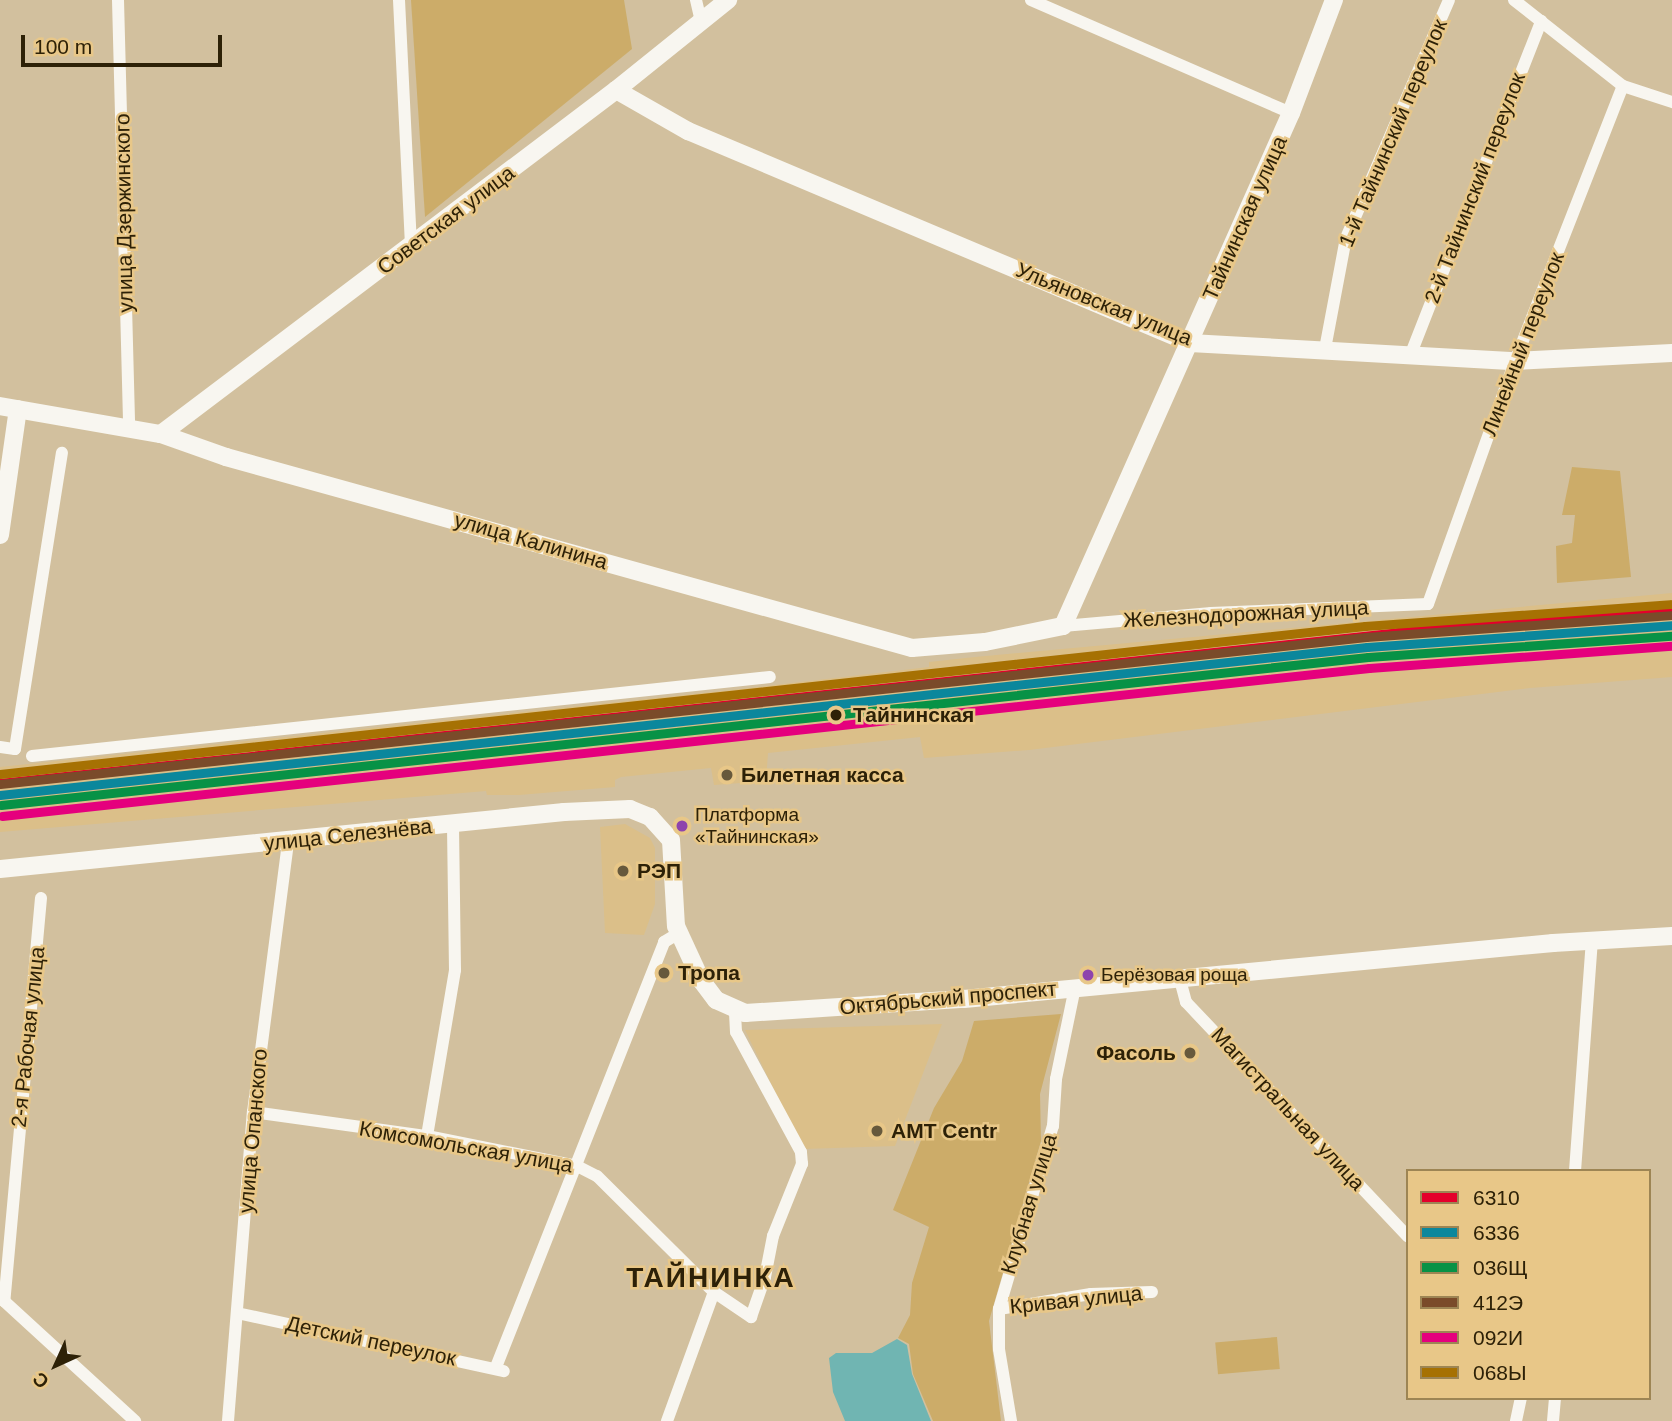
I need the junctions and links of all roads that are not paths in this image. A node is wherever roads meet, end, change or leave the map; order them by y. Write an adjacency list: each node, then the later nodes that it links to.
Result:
1 (118, 0): 23 (street, улица Дзержинского)
2 (398, 0): 15 (street)
3 (696, 0): 9 (street)
4 (728, 0): 9 (street, Советская улица)
5 (1031, 0): 14 (street)
6 (1334, 0): 14 (street, Тайнинская улица)
7 (1449, 0): 17 (street, 1-й Тайнинский переулок)
8 (1514, 0): 10 (street)
9 (701, 21): 12 (street, Советская улица)
10 (1541, 21): 11 (street); 19 (street, 2-й Тайнинский переулок)
11 (1623, 86): 13 (street); 20 (street, Линейный переулок)
12 (616, 90): 15 (street, Советская улица); 16 (street, Ульяновская улица)
13 (1672, 102)
14 (1291, 113): 16 (street, Тайнинская улица)
15 (411, 247): 24 (street, Советская улица)
16 (1190, 342): 17 (street, Ульяновская улица); 28 (street, Тайнинская улица)
17 (1325, 349): 19 (street, Ульяновская улица)
18 (1672, 353): 20 (street, Ульяновская улица)
19 (1410, 356): 20 (street, Ульяновская улица)
20 (1516, 361): 27 (street, Линейный переулок)
21 (0, 406): 22 (street, улица Калинина)
22 (18, 409): 23 (street, улица Калинина); 26 (street)
23 (129, 426): 24 (street, улица Калинина)
24 (161, 434): 28 (street, улица Калинина)
25 (62, 453): 30 (street)
26 (0, 535)
27 (1428, 604): 28 (street, Железнодорожная улица)
28 (1063, 626)
29 (771, 677): 31 (street)
30 (0, 747)
31 (32, 756)
32 (453, 824): 33 (street, улица Селезнёва); 36 (street, улица Селезнёва); 43 (street)
33 (288, 841): 34 (street, улица Селезнёва); 42 (street, улица Опанского)
34 (0, 869)
35 (41, 898): 53 (street, 2-я Рабочая улица)
36 (679, 933): 41 (street); 44 (street)
37 (1672, 936): 38 (street, Октябрьский проспект)
38 (1592, 940): 39 (street, Октябрьский проспект); 45 (street)
39 (1179, 976): 40 (street, Октябрьский проспект); 46 (street, Магистральная улица)
40 (1075, 987): 41 (street, Октябрьский проспект); 49 (street, Клубная улица)
41 (735, 1011): 47 (street, Комсомольская улица)
42 (253, 1112): 43 (street, Комсомольская улица); 50 (street, улица Опанского)
43 (427, 1136): 44 (street, Комсомольская улица)
44 (577, 1166): 47 (street, Комсомольская улица); 50 (street, Детский переулок)
45 (1575, 1169)
46 (1406, 1235)
47 (714, 1292): 55 (street)
48 (1152, 1292): 49 (street, Кривая улица)
49 (999, 1309): 56 (street, Клубная улица)
50 (237, 1313): 54 (street, улица Опанского)
51 (1521, 1400): 57 (street)
52 (1555, 1400): 58 (street)
53 (135, 1421)
54 (228, 1421)
55 (667, 1421)
56 (1011, 1421)
57 (1516, 1421)
58 (1553, 1421)

